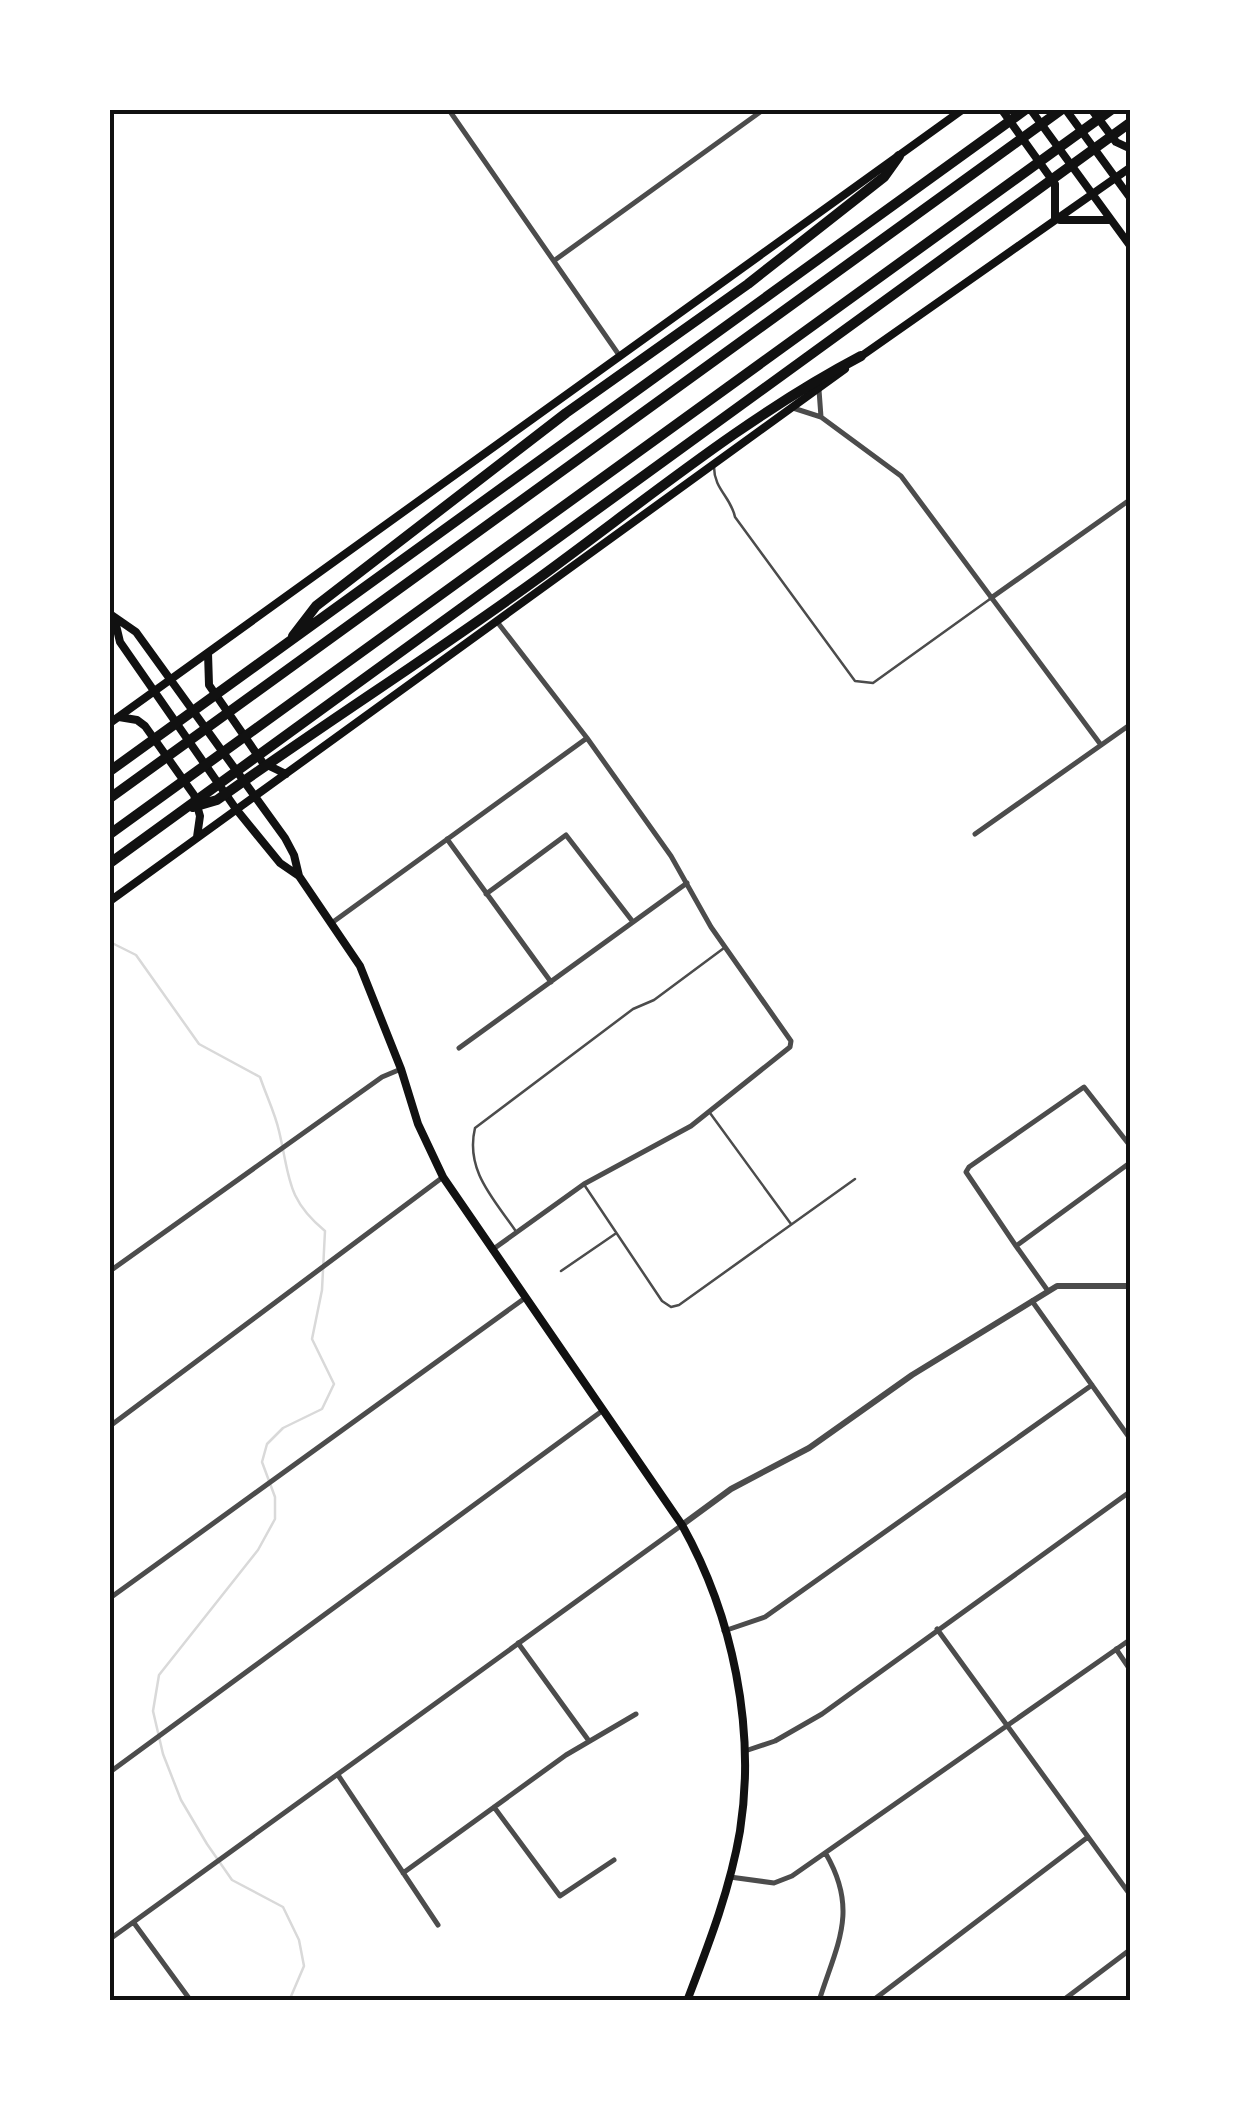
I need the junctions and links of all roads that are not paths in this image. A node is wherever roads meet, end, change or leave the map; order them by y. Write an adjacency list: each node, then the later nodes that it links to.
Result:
1 (450, 110): 19 (street)
2 (763, 110): 19 (street)
3 (962, 110): 11 (main road)
4 (1002, 110): 16 (main road)
5 (1028, 110): 14 (main road); 30 (highway)
6 (1064, 110): 13 (main road); 42 (highway)
7 (1092, 110): 10 (main road)
8 (1110, 110): 44 (highway)
9 (1129, 123): 38 (highway)
10 (1131, 148)
11 (899, 156): 21 (main road); 30 (highway)
12 (1131, 167): 13 (main road)
13 (1116, 178): 14 (main road); 15 (main road)
14 (1092, 194): 16 (main road); 17 (main road)
15 (1131, 199)
16 (1055, 220): 17 (main road); 20 (main road)
17 (1111, 220): 18 (main road)
18 (1131, 246)
19 (555, 260): 21 (street)
20 (861, 356): 22 (main road); 38 (highway)
21 (620, 358): 31 (main road)
22 (818, 390): 23 (main road); 24 (street)
23 (793, 408): 24 (street); 25 (main road)
24 (822, 416): 27 (street)
25 (714, 465): 27 (lane); 29 (main road)
26 (1131, 499): 27 (street)
27 (991, 598): 37 (street)
28 (113, 617): 32 (main road); 33 (main road)
29 (498, 622): 36 (street); 40 (main road)
30 (286, 645): 39 (highway)
31 (208, 653): 32 (main road); 40 (main road)
32 (172, 678): 33 (main road); 41 (main road)
33 (155, 690): 34 (main road); 43 (main road)
34 (114, 720): 46 (main road)
35 (1131, 724): 37 (street)
36 (587, 738): 47 (street); 50 (street)
37 (1101, 745): 45 (street)
38 (276, 750): 48 (highway)
39 (110, 770)
40 (286, 774): 41 (main road)
41 (255, 795): 43 (main road); 49 (main road)
42 (110, 798)
43 (236, 809): 46 (main road); 49 (main road)
44 (110, 834)
45 (975, 834)
46 (198, 837): 52 (main road)
47 (447, 840): 51 (street); 53 (street)
48 (110, 863)
49 (299, 876): 53 (main road)
50 (687, 883): 54 (street); 55 (street)
51 (486, 894): 54 (street); 56 (street)
52 (110, 901)
53 (333, 922): 58 (main road)
54 (633, 922): 56 (street)
55 (725, 947): 59 (street); 66 (lane)
56 (550, 982): 57 (street)
57 (459, 1048)
58 (400, 1069): 62 (main road); 70 (street)
59 (710, 1113): 64 (street); 65 (lane)
60 (1131, 1147): 68 (street)
61 (1131, 1162): 68 (street)
62 (442, 1177): 69 (main road); 78 (street)
63 (856, 1179): 65 (lane)
64 (584, 1184): 66 (street); 67 (lane)
65 (792, 1225): 67 (lane)
66 (516, 1232): 69 (street)
67 (616, 1233): 71 (lane)
68 (1016, 1246): 73 (street)
69 (492, 1250): 74 (main road)
70 (110, 1271)
71 (561, 1271)
72 (1131, 1286): 73 (street)
73 (1048, 1291): 75 (street)
74 (526, 1297): 77 (main road); 82 (street)
75 (1032, 1301): 76 (street); 81 (street)
76 (1092, 1386): 79 (street); 84 (street)
77 (604, 1409): 81 (main road); 93 (street)
78 (110, 1426)
79 (1131, 1440)
80 (1131, 1491): 83 (street)
81 (682, 1525): 84 (main road); 86 (street)
82 (110, 1598)
83 (938, 1629): 90 (street); 92 (street)
84 (724, 1631): 92 (main road)
85 (1131, 1638): 87 (street)
86 (518, 1643): 91 (street); 94 (street)
87 (1116, 1650): 88 (street); 90 (street)
88 (1131, 1671)
89 (636, 1714): 91 (street)
90 (1008, 1726): 96 (street); 97 (street)
91 (590, 1741): 95 (street)
92 (746, 1751): 100 (main road)
93 (110, 1772)
94 (338, 1775): 99 (street); 102 (street)
95 (494, 1806): 98 (street); 99 (street)
96 (1088, 1837): 101 (street); 109 (street)
97 (826, 1854): 100 (street); 108 (street)
98 (614, 1860)
99 (403, 1873): 103 (street)
100 (730, 1877): 107 (main road)
101 (1131, 1896)
102 (134, 1922): 104 (street); 106 (street)
103 (438, 1925)
104 (110, 1939)
105 (1131, 1948): 110 (street)
106 (191, 2001)
107 (687, 2001)
108 (819, 2001)
109 (872, 2001)
110 (1062, 2001)

